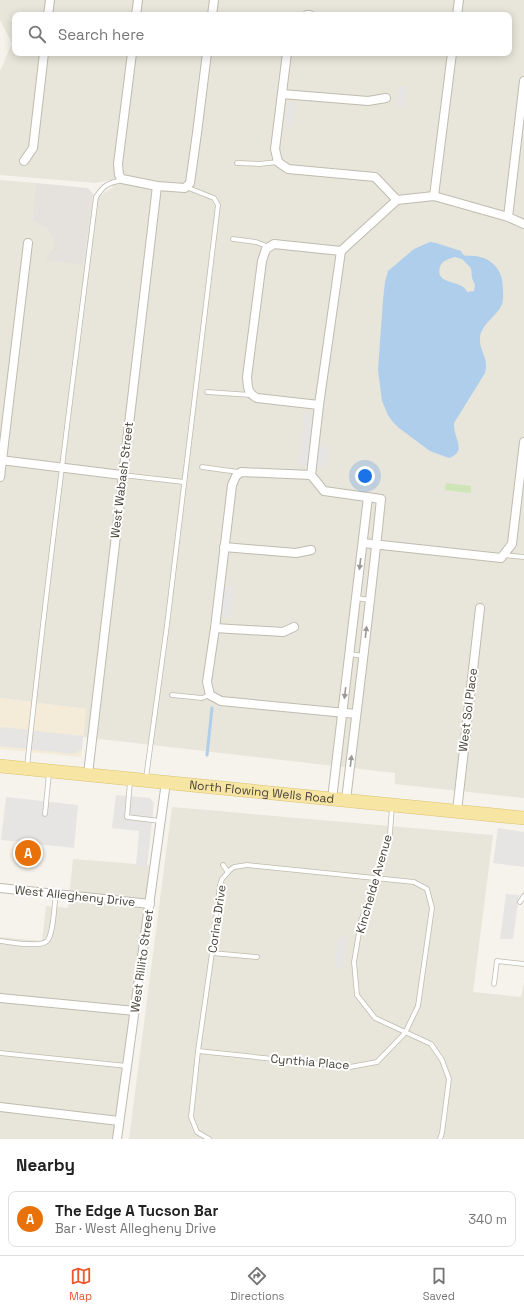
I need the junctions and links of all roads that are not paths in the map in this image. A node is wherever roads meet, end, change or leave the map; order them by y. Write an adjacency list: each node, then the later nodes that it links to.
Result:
1 (50, 0): 5 (street)
2 (138, 0): 6 (street)
3 (214, 0): 7 (street)
4 (458, 0): 8 (street)
5 (48, 12)
6 (136, 12)
7 (212, 12)
8 (457, 12)
9 (44, 56): 17 (street)
10 (132, 56): 20 (street)
11 (207, 56): 22 (street)
12 (287, 56): 15 (street)
13 (452, 56): 23 (street)
14 (524, 81): 25 (street)
15 (282, 94): 16 (street); 18 (street)
16 (386, 98)
17 (24, 161)
18 (278, 162): 19 (lane); 24 (street)
19 (237, 163)
20 (122, 179): 21 (street); 37 (lane)
21 (156, 186): 22 (street); 39 (street, West Wabash Street)
22 (186, 187): 42 (lane)
23 (434, 196): 24 (street); 25 (street)
24 (397, 200): 30 (street)
25 (508, 216): 26 (street)
26 (524, 224)
27 (233, 239): 29 (lane)
28 (28, 243): 35 (street)
29 (269, 247): 30 (street); 32 (street)
30 (341, 251): 33 (street)
31 (207, 392): 32 (lane)
32 (251, 395): 33 (street)
33 (319, 405): 40 (street)
34 (524, 442): 48 (street)
35 (1, 460): 37 (street); 41 (street)
36 (202, 467): 38 (lane)
37 (62, 468): 39 (street); 62 (lane)
38 (241, 472): 40 (street); 46 (street)
39 (122, 475): 42 (lane); 64 (street, West Wabash Street)
40 (311, 476): 43 (street)
41 (0, 477)
42 (184, 482): 66 (lane)
43 (368, 497): 44 (street); 45 (street)
44 (362, 542): 45 (street); 50 (street, one-way to 50)
45 (376, 544): 48 (street); 51 (street)
46 (224, 547): 47 (street); 54 (street)
47 (311, 550)
48 (504, 555): 49 (lane)
49 (524, 556)
50 (356, 598): 51 (lane); 55 (street)
51 (370, 600): 56 (street, one-way to 51)
52 (480, 608): 71 (street, West Sol Place)
53 (294, 627): 54 (street)
54 (215, 628): 58 (street)
55 (350, 654): 56 (lane); 59 (street, one-way to 59)
56 (363, 656): 60 (street)
57 (172, 695): 58 (lane)
58 (210, 695): 59 (street)
59 (343, 712): 60 (street); 68 (street)
60 (356, 714): 69 (street, one-way to 60)
61 (0, 766): 62 (main road, North Flowing Wells Road)
62 (27, 768): 63 (main road, North Flowing Wells Road)
63 (49, 770): 64 (main road, North Flowing Wells Road); 72 (lane)
64 (88, 774): 65 (main road, North Flowing Wells Road)
65 (130, 778): 66 (main road, North Flowing Wells Road); 74 (lane)
66 (146, 780): 67 (main road, North Flowing Wells Road)
67 (166, 782): 68 (main road, North Flowing Wells Road); 74 (street, West Rillito Street)
68 (332, 799): 69 (main road, North Flowing Wells Road)
69 (346, 800): 70 (main road, North Flowing Wells Road)
70 (392, 805): 71 (main road, North Flowing Wells Road); 77 (lane, Kinchelde Avenue)
71 (457, 811): 73 (main road, North Flowing Wells Road)
72 (45, 814)
73 (524, 818)
74 (161, 821): 83 (street, West Rillito Street)
75 (223, 865): 76 (lane)
76 (228, 872): 77 (lane, Corina Drive); 85 (lane, Corina Drive)
77 (377, 879): 79 (lane, Corina Drive); 91 (lane, Kinchelde Avenue)
78 (0, 888): 80 (street, West Allegheny Drive)
79 (428, 889): 91 (lane, Cynthia Place)
80 (56, 894): 83 (street, West Allegheny Drive); 84 (lane)
81 (524, 896): 82 (lane)
82 (520, 902)
83 (150, 904): 90 (street, West Rillito Street)
84 (0, 941)
85 (212, 953): 86 (lane); 92 (lane, Corina Drive)
86 (257, 957)
87 (524, 964): 88 (lane)
88 (494, 984)
89 (0, 998): 90 (street)
90 (135, 1011): 94 (street, West Rillito Street)
91 (405, 1033): 92 (lane, Cynthia Place); 99 (lane)
92 (198, 1051): 98 (lane, Corina Drive)
93 (0, 1053): 94 (lane)
94 (128, 1066): 96 (street, West Rillito Street)
95 (0, 1107): 96 (street)
96 (120, 1121): 97 (street, West Rillito Street)
97 (117, 1139)
98 (209, 1139)
99 (440, 1139)

